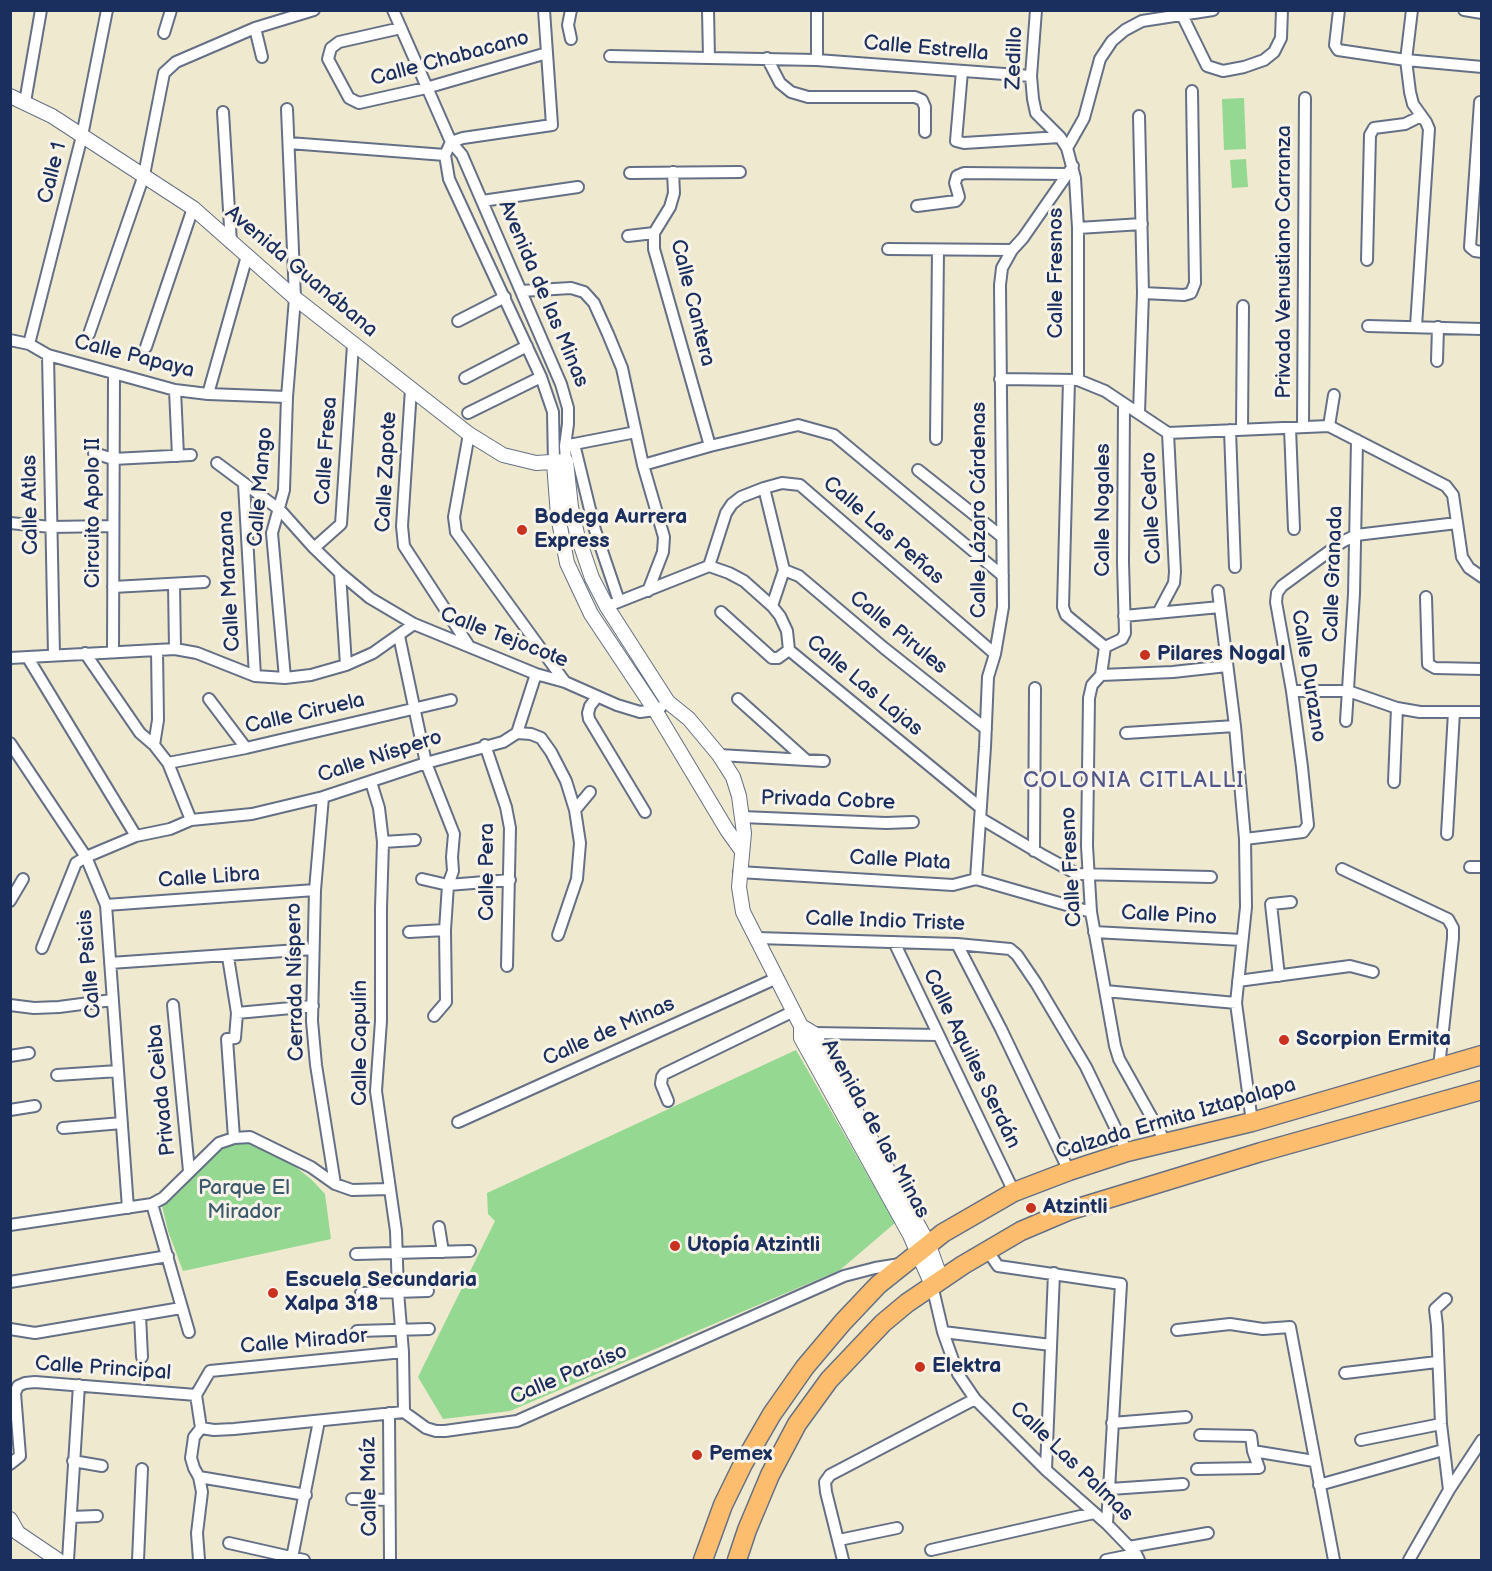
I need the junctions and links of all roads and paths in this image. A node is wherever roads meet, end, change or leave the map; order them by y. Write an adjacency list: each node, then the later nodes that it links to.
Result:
1 (41, 10): 36 (street)
2 (107, 10): 44 (street, Calle 1)
3 (171, 10): 20 (street)
4 (314, 10): 18 (street)
5 (393, 10): 19 (street, Avenida de las Minas)
6 (544, 10): 22 (street)
7 (571, 10): 21 (street)
8 (708, 10): 25 (street)
9 (818, 10): 27 (street)
10 (1036, 10): 31 (street, Zedillo)
11 (1214, 10): 17 (street)
12 (1282, 10): 17 (street)
13 (1339, 10): 28 (street)
14 (1412, 10): 28 (street)
15 (1464, 10): 16 (street)
16 (1482, 13)
17 (1182, 15): 48 (street)
18 (255, 28): 24 (street); 54 (street)
19 (401, 28): 32 (street, Avenida de las Minas); 32 (street, Calle Chabacano)
20 (164, 33)
21 (571, 39)
22 (547, 54): 32 (street, Calle Chabacano); 47 (street)
23 (610, 56): 25 (street, Calle Estrella)
24 (262, 57)
25 (710, 58): 26 (street, Calle Estrella)
26 (767, 58): 27 (street, Calle Estrella); 43 (street)
27 (817, 60): 30 (street, Calle Estrella)
28 (1406, 60): 29 (street); 41 (street)
29 (1482, 67)
30 (962, 71): 31 (street, Calle Estrella); 45 (street)
31 (1031, 76): 45 (street, Zedillo)
32 (426, 88): 47 (street, Avenida de las Minas)
33 (1192, 91): 71 (street)
34 (10, 96): 36 (street, Avenida Guanábana)
35 (1305, 98): 101 (street, Privada Venustiano Carranza)
36 (25, 102): 44 (street, Avenida Guanábana)
37 (1480, 102): 42 (street)
38 (287, 109): 46 (street, Calle Mango)
39 (223, 112): 63 (street)
40 (1139, 116): 59 (street)
41 (1421, 116): 69 (street); 77 (street)
42 (1480, 123): 67 (street)
43 (925, 132)
44 (82, 136): 54 (street, Avenida Guanábana); 82 (street, Calle 1)
45 (1060, 137): 48 (street, Zedillo)
46 (289, 142): 49 (street); 73 (street, Calle Mango)
47 (451, 142): 49 (street); 56 (street, Avenida de las Minas)
48 (1067, 148): 50 (street, Zedillo)
49 (445, 155): 72 (street, Avenida de las Minas)
50 (1070, 170): 57 (street); 60 (street, Calle Fresnos); 65 (street, Calle Lázaro Cárdenas)
51 (673, 172): 52 (street); 53 (street); 61 (street, Calle Cantera)
52 (740, 172)
53 (630, 173)
54 (144, 175): 58 (street, Avenida Guanábana); 80 (street)
55 (578, 187): 56 (street)
56 (482, 201): 70 (street, Avenida de las Minas)
57 (916, 206)
58 (193, 208): 63 (street, Avenida Guanábana); 84 (street)
59 (1142, 224): 60 (street); 71 (street)
60 (1078, 228): 92 (street, Calle Fresnos)
61 (654, 233): 62 (street); 112 (street, Calle Cantera)
62 (628, 236)
63 (231, 243): 68 (street, Avenida Guanábana)
64 (888, 249): 66 (street)
65 (1012, 250): 66 (street); 91 (street, Calle Lázaro Cárdenas)
66 (938, 251): 109 (street)
67 (1482, 252)
68 (247, 256): 73 (street, Avenida Guanábana); 95 (street)
69 (1367, 260)
70 (521, 291): 106 (street); 111 (street, Avenida de las Minas)
71 (1143, 292): 100 (street)
72 (506, 297): 75 (street); 85 (street, Avenida de las Minas)
73 (295, 298): 83 (street, Avenida Guanábana); 97 (street, Calle Mango)
74 (1243, 306): 104 (street)
75 (458, 321)
76 (1368, 326): 77 (street)
77 (1416, 326): 78 (street)
78 (1438, 327): 79 (street); 87 (street)
79 (1482, 329)
80 (89, 334)
81 (10, 340): 82 (street, Calle Papaya)
82 (29, 344): 86 (street, Calle Papaya)
83 (353, 345): 93 (street, Avenida Guanábana); 131 (street, Calle Fresa)
84 (146, 346)
85 (527, 346): 89 (street, Avenida de las Minas); 90 (street)
86 (48, 355): 88 (street, Calle Papaya); 127 (street, Calle Atlas)
87 (1437, 361)
88 (114, 374): 94 (street, Calle Papaya); 116 (street, Circuito Apolo II)
89 (541, 377): 99 (street); 117 (street, Avenida de las Minas)
90 (465, 378)
91 (1000, 379): 92 (street); 130 (street, Calle Lázaro Cárdenas)
92 (1073, 380): 98 (street); 153 (street)
93 (411, 389): 108 (street, Avenida Guanábana); 152 (street, Calle Zapote)
94 (175, 390): 95 (street, Calle Papaya); 115 (street)
95 (208, 394): 97 (street, Calle Papaya)
96 (1334, 395): 102 (street)
97 (287, 397): 123 (street, Calle Mango)
98 (1124, 404): 100 (street); 149 (street, Calle Nogales)
99 (468, 413)
100 (1138, 413): 107 (street)
101 (1304, 426): 102 (street); 103 (street)
102 (1329, 426): 110 (street)
103 (1290, 428): 104 (street); 128 (street)
104 (1242, 429): 105 (street)
105 (1230, 430): 107 (street); 133 (street)
106 (636, 432): 111 (street); 119 (street)
107 (1168, 433): 148 (street, Calle Cedro)
108 (469, 434): 117 (street, Avenida Guanábana); 170 (street)
109 (936, 439)
110 (1357, 440): 124 (street); 129 (street, Calle Granada)
111 (570, 445): 117 (street, Avenida de las Minas); 144 (street)
112 (710, 446): 119 (street); 136 (street)
113 (94, 453): 116 (street)
114 (191, 455): 115 (street)
115 (178, 456): 116 (street)
116 (113, 459): 126 (street, Circuito Apolo II)
117 (560, 462): 144 (street, Avenida de las Minas); 181 (street, Avenida de las Minas)
118 (216, 463): 121 (street, Calle Manzana)
119 (643, 465): 141 (street)
120 (918, 470): 130 (street)
121 (244, 484): 123 (street, Calle Manzana); 168 (street, Calle Manzana)
122 (764, 488): 132 (street, Calle Las Peñas); 134 (street); 159 (street, Calle Las Peñas)
123 (280, 510): 131 (street, Calle Manzana); 169 (street, Calle Mango)
124 (1456, 523): 129 (street, Calle Durazno); 137 (street)
125 (10, 524): 127 (street)
126 (113, 526): 127 (street); 140 (street, Circuito Apolo II)
127 (51, 527): 160 (street, Calle Atlas)
128 (1294, 529)
129 (1356, 535): 172 (street, Calle Durazno); 173 (street, Calle Granada)
130 (1001, 536): 136 (street, Calle Lázaro Cárdenas)
131 (314, 548): 135 (street, Calle Manzana)
132 (709, 566): 141 (street); 145 (street, Calle Las Lajas)
133 (1235, 567)
134 (784, 570): 145 (street); 186 (street, Calle Pirules)
135 (340, 573): 150 (street, Calle Manzana); 163 (street)
136 (1003, 576): 159 (street, Calle Lázaro Cárdenas)
137 (1482, 577)
138 (204, 582): 139 (street)
139 (174, 584): 140 (street); 154 (street)
140 (113, 587): 157 (street, Circuito Apolo II)
141 (648, 591): 144 (street)
142 (1218, 591): 146 (street)
143 (1426, 597): 165 (street)
144 (613, 604): 178 (street, Avenida de las Minas)
145 (772, 606): 156 (street, Calle Las Lajas)
146 (1220, 607): 148 (street); 164 (street)
147 (721, 612): 156 (street)
148 (1158, 613): 149 (street)
149 (1124, 616): 153 (street, Calle Nogales)
150 (414, 624): 151 (street, Calle Tejocote); 152 (street, Calle Tejocote)
151 (399, 636): 163 (street, Calle Tejocote); 180 (street)
152 (469, 646): 166 (street, Calle Tejocote)
153 (1106, 647): 167 (street, Calle Fresno)
154 (175, 649): 155 (street, Calle Tejocote); 168 (street, Calle Tejocote)
155 (158, 650): 157 (street, Calle Tejocote); 190 (street)
156 (789, 650): 204 (street, Calle Las Lajas)
157 (113, 651): 158 (street, Calle Tejocote)
158 (85, 653): 160 (street, Calle Tejocote); 190 (street)
159 (995, 654): 186 (street, Calle Lázaro Cárdenas)
160 (54, 655): 162 (street, Calle Tejocote)
161 (10, 658): 162 (street, Calle Tejocote)
162 (28, 658): 209 (street)
163 (346, 665): 169 (street, Calle Tejocote)
164 (1227, 666): 167 (street); 185 (street)
165 (1482, 669)
166 (536, 674): 170 (street, Calle Tejocote); 187 (street)
167 (1101, 675): 218 (street, Calle Fresno)
168 (255, 676): 169 (street, Calle Tejocote)
169 (285, 678)
170 (565, 682): 174 (street, Calle Tejocote)
171 (1035, 688): 214 (street)
172 (1292, 691): 173 (street); 210 (street, Calle Durazno)
173 (1348, 691): 179 (street); 184 (street, Calle Granada)
174 (597, 697): 181 (street, Calle Tejocote); 203 (street)
175 (209, 699): 192 (street)
176 (738, 699): 194 (street)
177 (451, 700): 180 (street, Calle Ciruela)
178 (668, 702): 181 (street); 193 (street, Avenida de las Minas)
179 (1397, 708): 182 (street); 199 (street)
180 (415, 709): 192 (street, Calle Ciruela); 197 (street)
181 (655, 710): 213 (street, Avenida de las Minas)
182 (1454, 712): 183 (street); 208 (street)
183 (1482, 712)
184 (1346, 721)
185 (1234, 726): 188 (street); 210 (street)
186 (986, 729): 204 (street, Calle Lázaro Cárdenas)
187 (517, 733): 191 (street, Calle Níspero); 202 (street)
188 (1126, 733)
189 (10, 743): 215 (street, Calle Psicis)
190 (154, 745): 196 (street)
191 (485, 745): 197 (street, Calle Níspero); 223 (street, Calle Pera)
192 (246, 748): 196 (street, Calle Ciruela)
193 (719, 755): 194 (street); 205 (street, Avenida de las Minas)
194 (806, 760): 195 (street)
195 (824, 761)
196 (168, 763): 206 (street)
197 (426, 763): 198 (street, Calle Níspero); 224 (street)
198 (371, 782): 201 (street, Calle Níspero); 212 (street, Calle Capulín)
199 (1394, 782)
200 (590, 792): 202 (street)
201 (323, 797): 206 (street, Calle Níspero); 225 (street, Cerrada Níspero)
202 (575, 810): 233 (street)
203 (645, 812)
204 (981, 813): 214 (street, Calle Las Lajas); 222 (street, Calle Lázaro Cárdenas)
205 (742, 818): 207 (street, Privada Cobre); 213 (street, Avenida de las Minas)
206 (191, 820): 209 (street, Calle Níspero)
207 (913, 822)
208 (1447, 834)
209 (136, 836): 215 (street, Calle Níspero)
210 (1245, 839): 235 (street)
211 (415, 840): 212 (street)
212 (383, 842): 280 (street, Calle Capulín)
213 (742, 851): 217 (street, Avenida de las Minas)
214 (1034, 851): 218 (street, Calle Las Lajas)
215 (86, 857): 228 (street, Calle Psicis); 238 (street)
216 (1342, 868): 261 (street)
217 (739, 872): 222 (street, Calle Plata); 234 (street, Avenida de las Minas)
218 (1088, 875): 219 (street, Calle Las Lajas); 229 (street, Calle Fresno)
219 (1211, 877)
220 (23, 879): 226 (street)
221 (423, 879): 224 (street)
222 (976, 879): 229 (street, Calle Plata)
223 (510, 880): 224 (street); 242 (street, Calle Pera)
224 (448, 885): 230 (street)
225 (315, 890): 228 (street, Calle Libra); 239 (street, Cerrada Níspero)
226 (10, 901)
227 (1291, 902): 244 (street)
228 (106, 905): 241 (street, Calle Psicis)
229 (1090, 912): 232 (street, Calle Fresno)
230 (445, 930): 231 (street); 255 (street)
231 (409, 932)
232 (1094, 932): 235 (street, Calle Pino); 247 (street, Calle Fresno)
233 (558, 935)
234 (757, 938): 236 (street, Calle Indio Triste); 245 (street, Avenida de las Minas)
235 (1242, 940): 246 (street)
236 (894, 942): 237 (street, Calle Indio Triste); 257 (street, Calle Aquiles Serdán)
237 (957, 944): 274 (street, Calle Indio Triste); 278 (street)
238 (42, 948)
239 (313, 949): 240 (street); 252 (street, Cerrada Níspero)
240 (228, 957): 241 (street); 254 (street)
241 (110, 963): 248 (street, Calle Psicis)
242 (507, 966)
243 (1373, 972): 244 (street)
244 (1279, 976): 246 (street)
245 (777, 978): 253 (street, Avenida de las Minas); 268 (street, Calle de Minas)
246 (1238, 981): 249 (street)
247 (1105, 991): 249 (street); 273 (street, Calle Fresno)
248 (112, 1000): 250 (street); 262 (street, Calle Psicis)
249 (1236, 1003): 269 (street)
250 (10, 1005)
251 (173, 1005): 277 (street, Privada Ceiba)
252 (313, 1006): 254 (street); 275 (street, Cerrada Níspero)
253 (794, 1011): 256 (street, Avenida de las Minas); 265 (street)
254 (237, 1013): 272 (street)
255 (434, 1016)
256 (805, 1032): 257 (street); 290 (street, Avenida de las Minas)
257 (938, 1035): 281 (street, Calle Aquiles Serdán)
258 (29, 1053): 260 (street)
259 (1482, 1055): 261 (main road, Calzada Ermita Iztapalapa)
260 (10, 1056)
261 (1438, 1067): 269 (main road, Calzada Ermita Iztapalapa)
262 (118, 1071): 263 (street); 270 (street, Calle Psicis)
263 (57, 1074)
264 (1482, 1090): 286 (main road)
265 (668, 1101)
266 (35, 1106): 267 (street)
267 (10, 1110)
268 (458, 1122)
269 (1252, 1122): 273 (main road, Calzada Ermita Iztapalapa)
270 (122, 1123): 271 (street); 283 (street, Calle Psicis)
271 (63, 1128)
272 (234, 1138): 276 (street); 277 (street)
273 (1166, 1143): 274 (main road, Calzada Ermita Iztapalapa)
274 (1127, 1152): 278 (main road, Calzada Ermita Iztapalapa)
275 (331, 1166): 276 (street); 279 (street, Cerrada Níspero)
276 (310, 1167): 279 (street)
277 (189, 1171): 282 (street)
278 (1069, 1171): 281 (main road, Calzada Ermita Iztapalapa)
279 (335, 1184): 280 (street)
280 (390, 1188): 289 (street, Calle Capulín)
281 (1014, 1192): 290 (main road, Calzada Ermita Iztapalapa)
282 (152, 1204): 283 (street); 292 (street)
283 (128, 1208): 284 (street)
284 (10, 1225)
285 (439, 1227): 288 (street)
286 (987, 1250): 293 (street); 295 (main road)
287 (470, 1251): 288 (street)
288 (443, 1252): 289 (street)
289 (397, 1253): 291 (street); 297 (street, Calle Capulín)
290 (916, 1253): 295 (street, Calle Las Palmas); 317 (street, Calle Paraíso); 363 (main road, Calzada Ermita Iztapalapa)
291 (356, 1254)
292 (168, 1256): 294 (street); 300 (street)
293 (1054, 1273): 309 (street); 321 (street)
294 (10, 1282)
295 (936, 1286): 308 (street, Calle Las Palmas); 364 (main road)
296 (429, 1291): 297 (street)
297 (398, 1292): 298 (street); 303 (street, Calle Capulín)
298 (361, 1293)
299 (1446, 1299): 312 (street)
300 (181, 1308): 301 (street); 307 (street)
301 (140, 1315): 302 (street); 311 (street)
302 (10, 1329)
303 (401, 1329): 304 (street); 306 (street); 310 (street, Calle Capulín)
304 (429, 1329)
305 (1177, 1330): 330 (street)
306 (357, 1331)
307 (189, 1332)
308 (943, 1332): 309 (street); 316 (street, Calle Las Palmas)
309 (1051, 1345): 335 (street)
310 (403, 1352): 315 (street, Calle Mirador); 317 (street, Calle Capulín)
311 (142, 1357)
312 (1437, 1362): 313 (street); 322 (street)
313 (1345, 1373)
314 (79, 1385): 315 (street, Calle Principal); 329 (street); 331 (street, Calle Principal)
315 (196, 1395): 323 (street)
316 (975, 1399): 335 (street, Calle Las Palmas); 351 (street)
317 (404, 1412): 318 (street)
318 (389, 1413): 320 (street); 343 (street, Calle Maíz)
319 (1186, 1417): 321 (street)
320 (319, 1421): 323 (street); 341 (street)
321 (1112, 1423): 339 (street)
322 (1441, 1424): 325 (street); 327 (street)
323 (201, 1428): 336 (street)
324 (1200, 1436): 328 (street)
325 (1361, 1440)
326 (1482, 1440): 340 (street)
327 (1443, 1450): 338 (street); 340 (street)
328 (1253, 1451): 330 (street); 334 (street)
329 (73, 1461): 332 (street); 346 (street)
330 (1314, 1461): 338 (street)
331 (10, 1464)
332 (102, 1466)
333 (142, 1469): 358 (street)
334 (1197, 1469)
335 (1046, 1470): 344 (street, Calle Las Palmas)
336 (199, 1477): 341 (street); 359 (street)
337 (1183, 1484): 339 (street)
338 (1319, 1485): 367 (street)
339 (1110, 1489): 348 (street)
340 (1449, 1490): 368 (street)
341 (306, 1495): 355 (street)
342 (352, 1499): 343 (street)
343 (389, 1500): 362 (street, Calle Maíz)
344 (1094, 1513): 348 (street, Calle Las Palmas); 353 (street)
345 (97, 1516): 346 (street)
346 (71, 1517): 357 (street)
347 (11, 1521): 356 (street)
348 (1107, 1524): 354 (street, Calle Las Palmas)
349 (897, 1528): 351 (street)
350 (1208, 1533): 354 (street)
351 (838, 1540): 365 (street)
352 (229, 1543): 355 (street)
353 (931, 1550)
354 (1135, 1554): 366 (street)
355 (292, 1558): 360 (street)
356 (58, 1560)
357 (68, 1560)
358 (138, 1560)
359 (200, 1560)
360 (304, 1560)
361 (378, 1560): 362 (street)
362 (390, 1560)
363 (703, 1560)
364 (737, 1560)
365 (843, 1560)
366 (1106, 1560)
367 (1335, 1560)
368 (1409, 1560)

